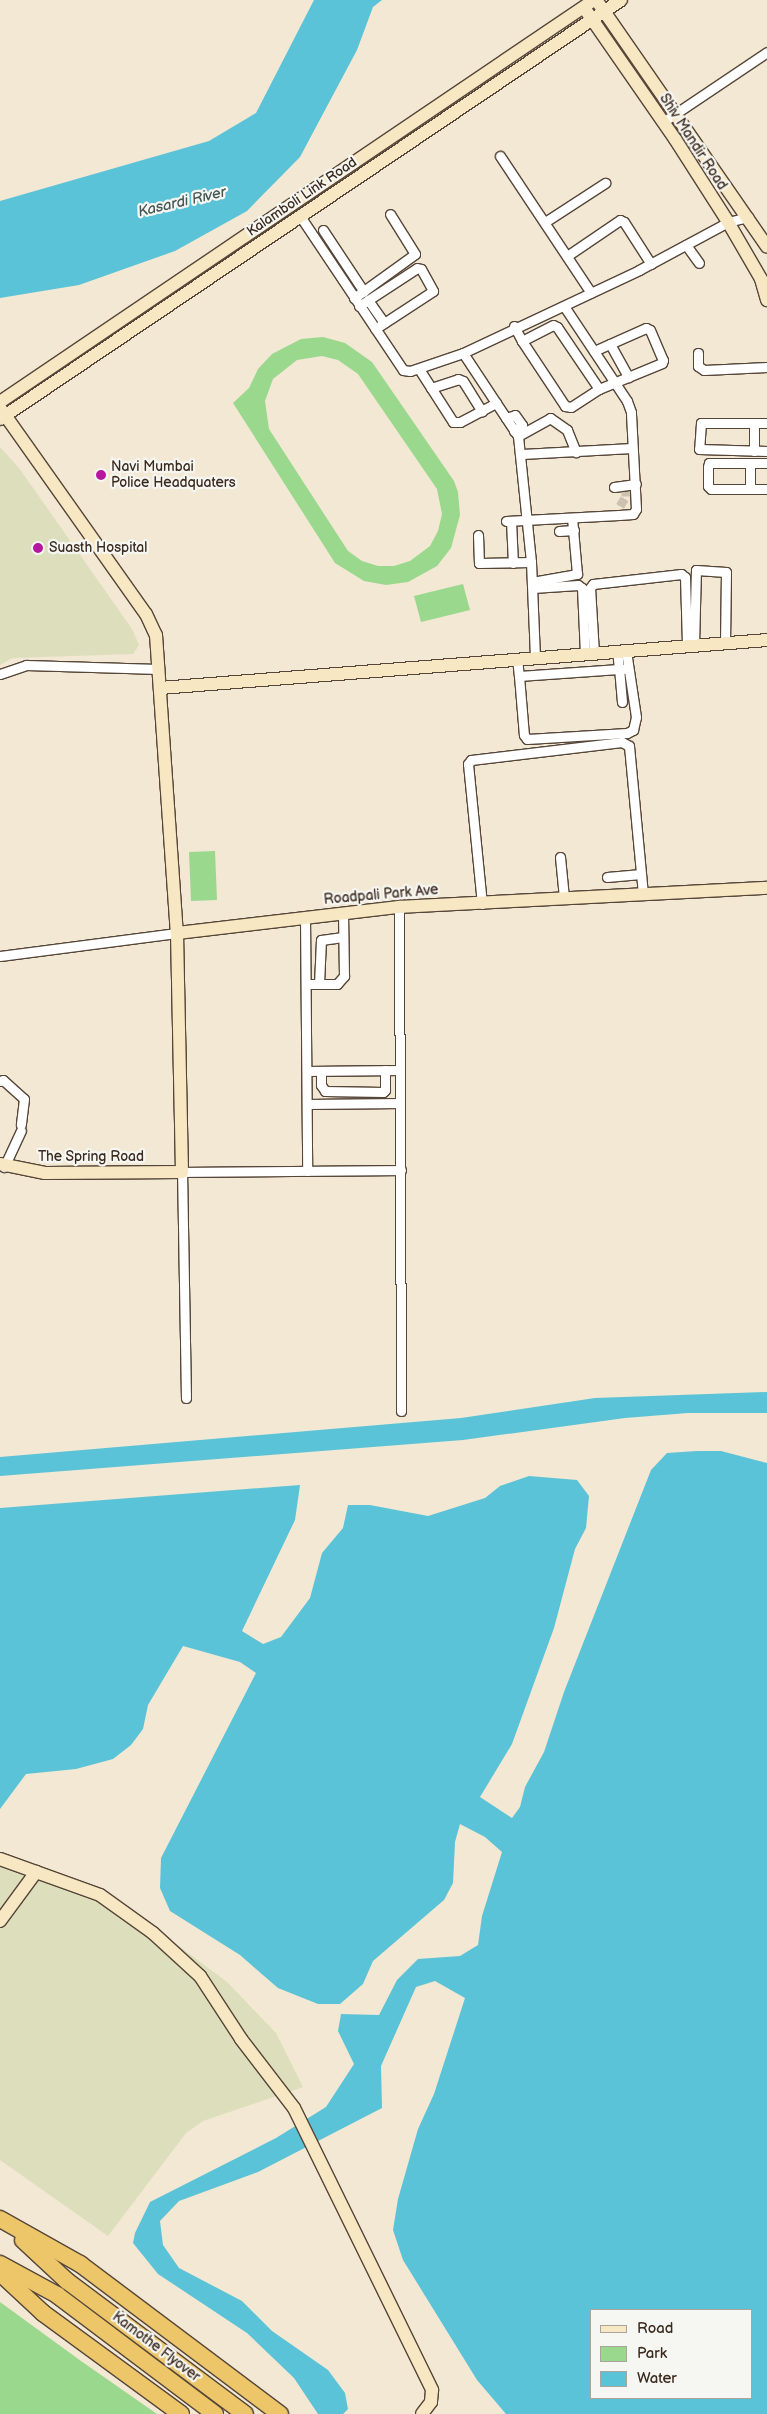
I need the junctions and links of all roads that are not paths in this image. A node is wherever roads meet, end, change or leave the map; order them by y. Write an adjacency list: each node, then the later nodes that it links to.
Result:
1 (621, 0): 3 (street, Kalamboli Link Road)
2 (591, 2): 3 (street, Shiv Mandir Road); 4 (street, Shiv Mandir Road); 42 (street, Kalamboli Link Road)
3 (604, 11): 4 (street, Kalamboli Link Road); 6 (street, Shiv Mandir Road)
4 (592, 19): 7 (street, Shiv Mandir Road); 11 (street, Kalamboli Link Road)
5 (767, 52): 6 (street)
6 (675, 114): 7 (street); 12 (street, Shiv Mandir Road)
7 (663, 122): 14 (street, Shiv Mandir Road)
8 (500, 156): 13 (street)
9 (605, 183): 13 (street)
10 (390, 214): 24 (street)
11 (300, 216): 19 (street); 45 (street, Kalamboli Link Road)
12 (748, 217): 14 (street); 17 (street, Shiv Mandir Road)
13 (546, 222): 20 (street)
14 (728, 222): 16 (street); 25 (street, Shiv Mandir Road)
15 (323, 230): 18 (street)
16 (686, 245): 21 (street); 22 (street)
17 (767, 247)
18 (337, 251): 19 (street); 24 (street)
19 (326, 256): 26 (street)
20 (567, 256): 22 (street); 23 (street)
21 (698, 263)
22 (651, 264): 23 (street)
23 (591, 293): 27 (street)
24 (366, 296): 26 (street); 28 (street); 28 (street)
25 (767, 300)
26 (357, 302): 30 (street)
27 (564, 306): 29 (street); 33 (street)
28 (384, 323): 30 (street)
29 (514, 326): 31 (street); 34 (street)
30 (375, 329): 37 (street)
31 (522, 341): 41 (street); 41 (street)
32 (610, 344): 33 (street); 38 (street); 38 (street)
33 (594, 351): 39 (street)
34 (463, 353): 37 (street); 43 (street)
35 (698, 353): 36 (street)
36 (767, 367)
37 (419, 368): 40 (street)
38 (628, 376): 39 (street)
39 (614, 382): 41 (street); 51 (street)
40 (431, 388): 44 (street); 44 (street)
41 (599, 389)
42 (0, 402)
43 (496, 403): 44 (street); 48 (street)
44 (482, 411)
45 (2, 414): 80 (street)
46 (754, 423): 47 (street); 52 (street); 52 (street)
47 (767, 423)
48 (516, 434): 49 (street); 55 (street)
49 (573, 441): 50 (street); 53 (street)
50 (564, 442)
51 (632, 448): 53 (street); 58 (street)
52 (754, 451): 54 (street)
53 (576, 452): 55 (street)
54 (767, 452)
55 (522, 454): 65 (street)
56 (750, 463): 57 (street); 60 (street); 60 (street)
57 (767, 463)
58 (636, 484): 59 (street); 63 (street)
59 (614, 487)
60 (750, 488): 61 (street)
61 (767, 489)
62 (599, 506): 63 (street)
63 (599, 516): 64 (street)
64 (572, 518): 65 (street); 66 (street)
65 (528, 521): 69 (street); 70 (street)
66 (574, 530): 67 (street); 71 (street)
67 (559, 531)
68 (478, 535): 70 (street)
69 (531, 562): 70 (street); 71 (street)
70 (513, 563)
71 (533, 585): 76 (street); 77 (street)
72 (767, 640): 73 (street)
73 (725, 643): 74 (street); 74 (street)
74 (691, 646): 75 (street); 76 (street)
75 (621, 651): 76 (street); 79 (street)
76 (589, 653): 77 (street)
77 (535, 657): 78 (street)
78 (517, 658): 82 (street); 83 (street)
79 (624, 668): 82 (street); 82 (street); 84 (street)
80 (159, 669): 81 (street); 83 (street)
81 (0, 674)
82 (519, 676)
83 (160, 688): 95 (street)
84 (622, 702)
85 (560, 858): 90 (street)
86 (641, 874): 87 (street); 89 (street); 91 (street)
87 (607, 877)
88 (767, 888): 89 (street, Roadpali Park Ave)
89 (643, 894): 90 (street, Roadpali Park Ave)
90 (564, 898): 91 (street, Roadpali Park Ave)
91 (482, 904): 92 (street, Roadpali Park Ave)
92 (399, 907): 93 (street, Roadpali Park Ave); 101 (street)
93 (343, 913): 94 (street, Roadpali Park Ave); 96 (street)
94 (305, 917): 95 (street, Roadpali Park Ave); 98 (street)
95 (177, 933): 97 (street, Roadpali Park Ave); 110 (street)
96 (343, 937): 99 (street); 99 (street)
97 (0, 956)
98 (306, 984): 99 (street); 102 (street)
99 (318, 984)
100 (385, 1070): 101 (street); 103 (street); 103 (street)
101 (400, 1070): 105 (street)
102 (307, 1071): 103 (street); 106 (street)
103 (322, 1071)
104 (0, 1081): 107 (street)
105 (400, 1102): 106 (street); 108 (street)
106 (307, 1104): 109 (street)
107 (2, 1166): 110 (street, The Spring Road)
108 (401, 1170): 109 (street); 112 (street)
109 (307, 1171): 110 (street)
110 (182, 1172): 111 (street)
111 (186, 1398)
112 (401, 1411)
113 (0, 1859): 114 (street)
114 (36, 1872): 115 (street); 123 (street)
115 (0, 1921)
116 (0, 2219): 119 (highway); 122 (highway, Kamothe Flyover)
117 (0, 2264): 121 (highway, Kamothe Flyover)
118 (0, 2273): 120 (highway)
119 (278, 2412)
120 (181, 2414)
121 (215, 2414)
122 (245, 2414)
123 (422, 2414)

